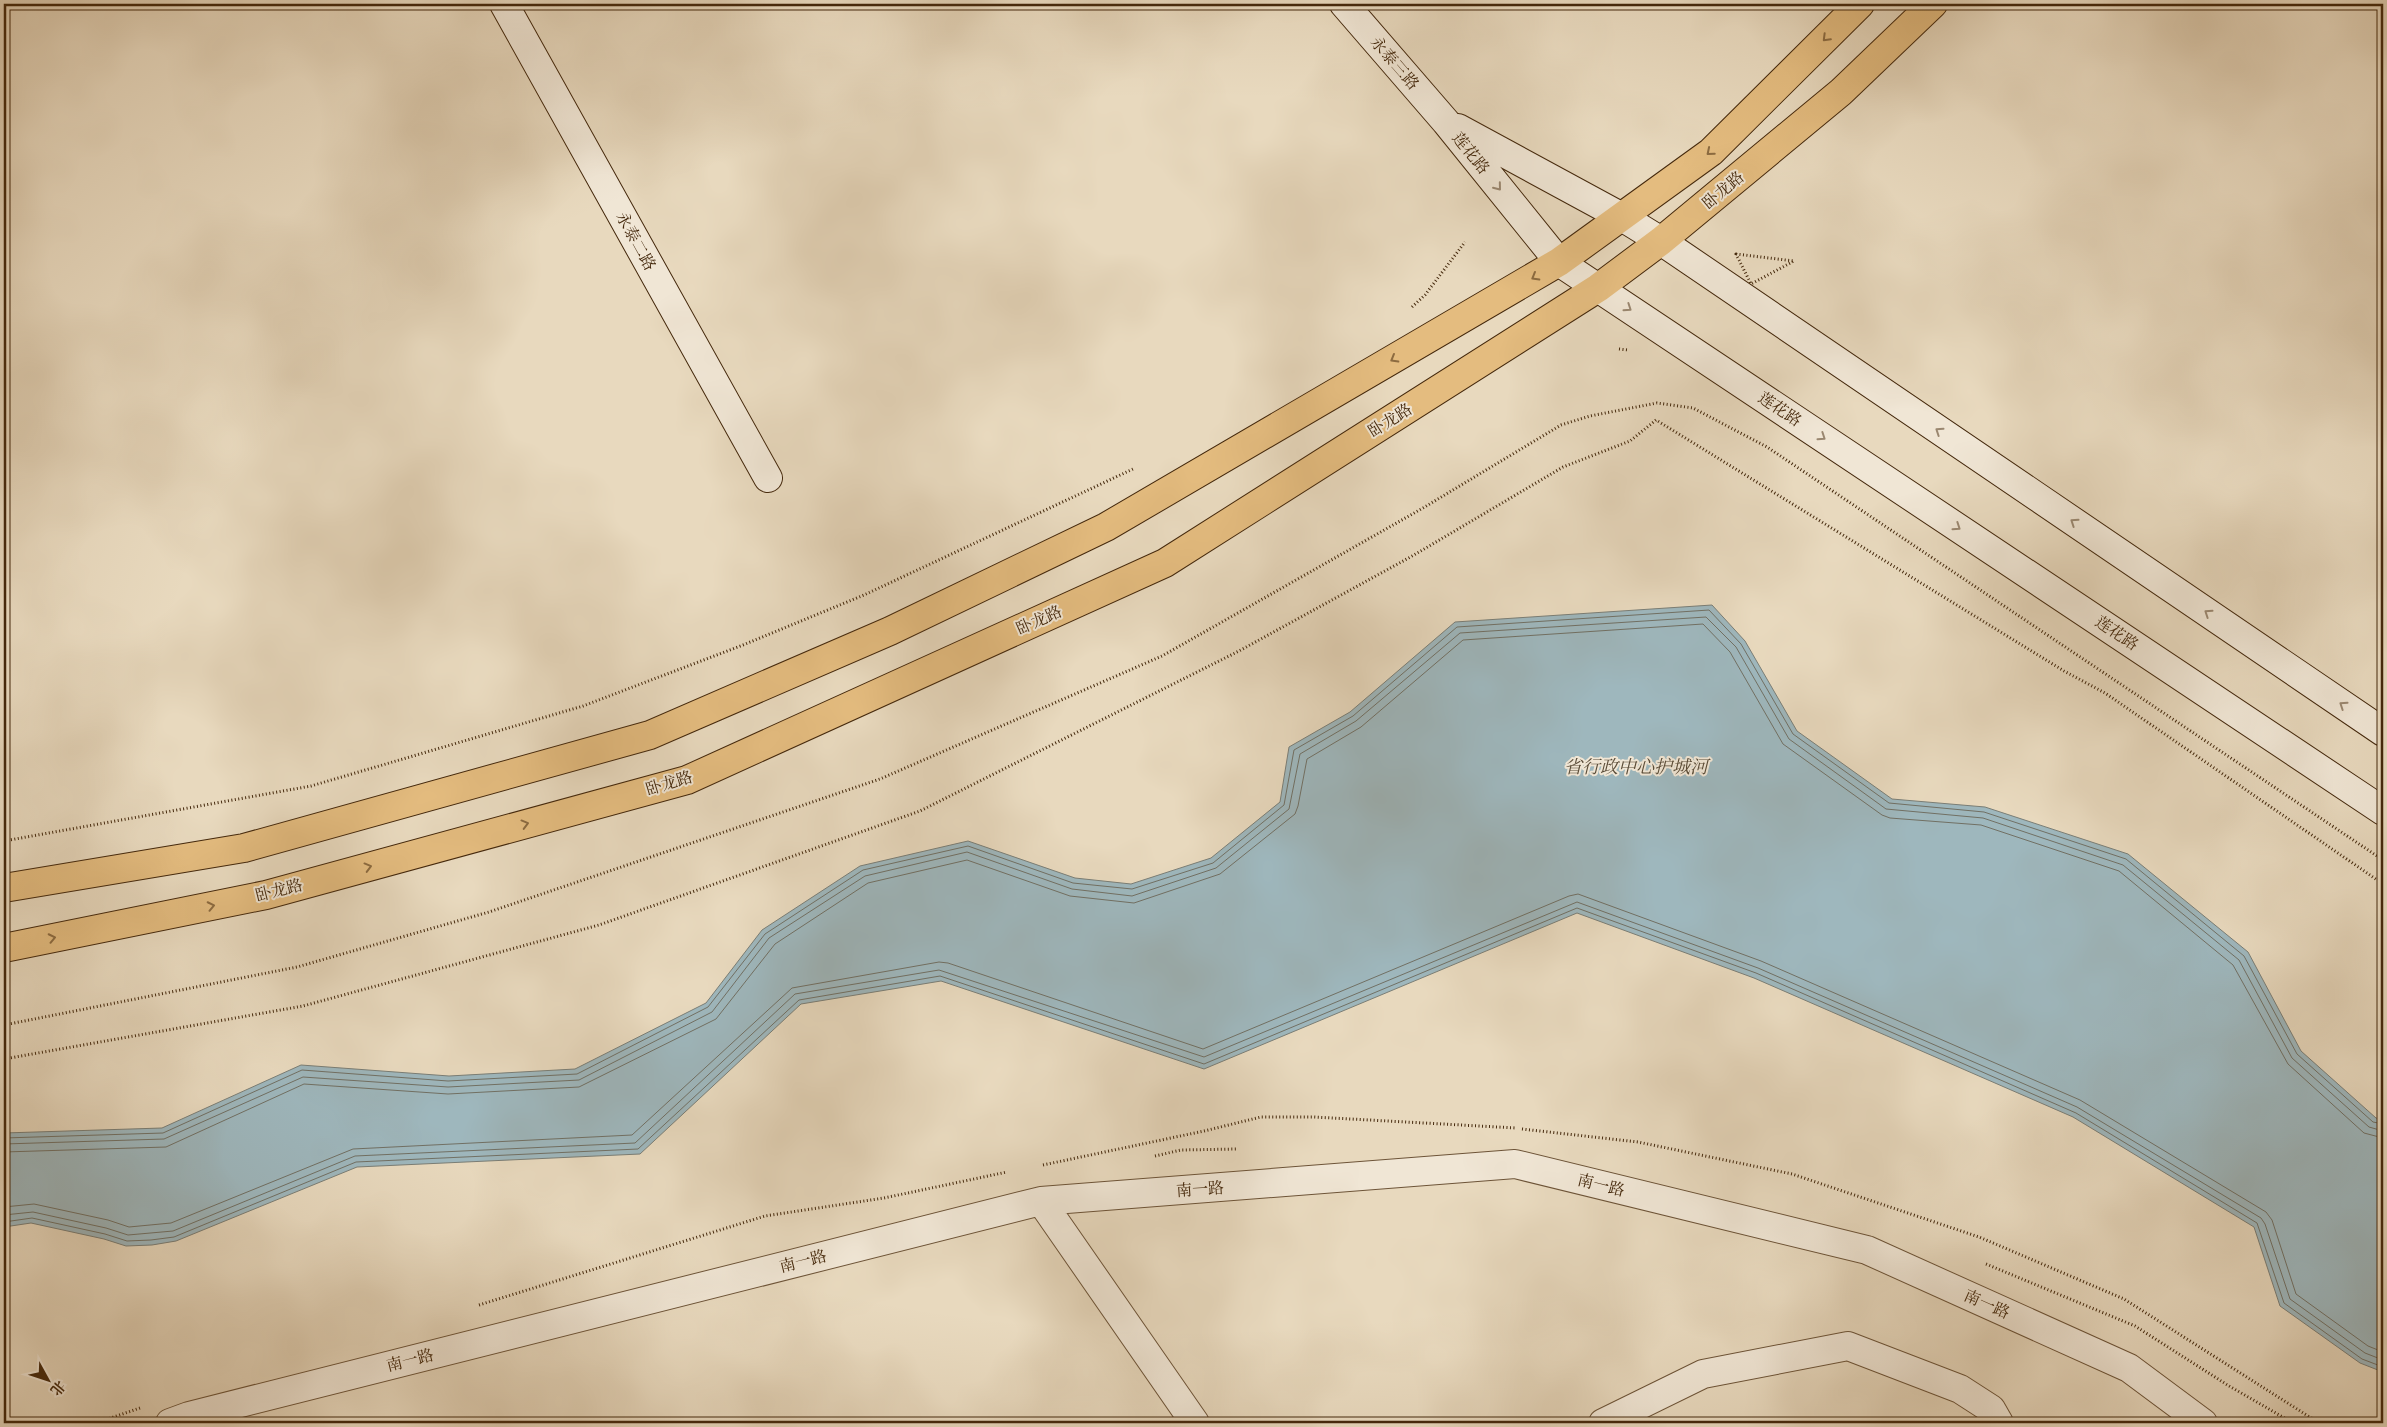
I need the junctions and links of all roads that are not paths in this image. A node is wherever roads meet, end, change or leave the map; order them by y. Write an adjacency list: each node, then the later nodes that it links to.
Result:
1 (504, 4): 10 (street, 永泰二路)
2 (1344, 4): 5 (street, 永泰三路)
3 (1860, 4): 6 (main road, one-way to 6)
4 (1933, 4): 7 (main road, 卧龙路)
5 (1446, 122): 6 (street, 莲花路); 8 (street, 莲花路, one-way to 8)
6 (1622, 217): 7 (street, 莲花路); 8 (main road)
7 (1661, 242): 9 (main road, 卧龙路); 11 (street, 莲花路, one-way to 7)
8 (1559, 262): 9 (street, 莲花路); 13 (main road, one-way to 13)
9 (1598, 288): 12 (street, 莲花路, one-way to 12); 14 (main road, 卧龙路, one-way to 9)
10 (768, 478)
11 (2383, 732)
12 (2383, 811)
13 (4, 888)
14 (4, 948)
15 (1041, 1201): 16 (street, 南一路); 17 (street); 20 (street, 南一路)
16 (170, 1423)
17 (1195, 1423)
18 (1603, 1423): 19 (street)
19 (1999, 1423)
20 (2203, 1423)

